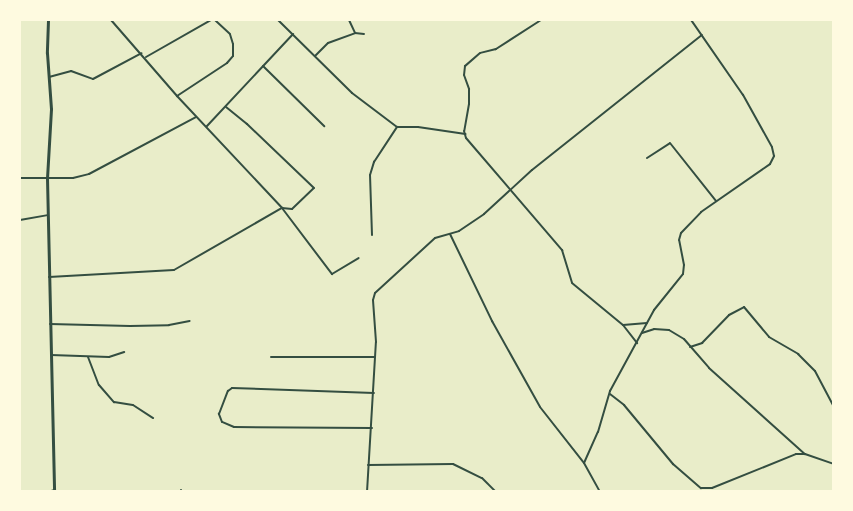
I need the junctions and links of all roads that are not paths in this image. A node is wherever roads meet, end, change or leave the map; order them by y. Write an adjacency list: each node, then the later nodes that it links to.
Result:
1 (48, 20): 17 (street)
2 (111, 20): 13 (street)
3 (211, 20): 15 (street)
4 (215, 20): 18 (street)
5 (278, 20): 10 (street)
6 (349, 20): 9 (street)
7 (541, 20): 24 (street)
8 (691, 20): 12 (street)
9 (355, 33): 11 (street); 14 (street)
10 (293, 34): 14 (street); 16 (street)
11 (364, 34)
12 (702, 35): 28 (street); 29 (street)
13 (142, 53): 15 (street); 17 (street)
14 (315, 56): 23 (street)
15 (146, 57): 18 (street)
16 (263, 66): 19 (street); 22 (street)
17 (48, 78): 27 (street)
18 (177, 96): 20 (street)
19 (226, 107): 21 (street); 30 (street)
20 (196, 117): 21 (street); 27 (street)
21 (206, 126): 30 (street)
22 (324, 126)
23 (397, 128): 24 (street); 34 (street)
24 (465, 134): 28 (street)
25 (647, 158): 29 (street)
26 (20, 178): 27 (street)
27 (46, 178): 31 (street)
28 (510, 190): 33 (street); 40 (street)
29 (716, 201): 38 (street)
30 (282, 208): 35 (street); 36 (street)
31 (48, 214): 32 (street); 36 (street)
32 (20, 220)
33 (450, 234): 48 (street); 55 (street)
34 (372, 235)
35 (359, 258)
36 (49, 277): 39 (street)
37 (190, 321): 39 (street)
38 (647, 323): 40 (street); 41 (street)
39 (50, 324): 45 (street)
40 (623, 325): 42 (street)
41 (642, 333): 42 (street); 43 (street)
42 (637, 343): 50 (street)
43 (690, 346): 51 (street); 54 (street)
44 (124, 352): 46 (street)
45 (51, 355): 46 (street); 58 (street)
46 (88, 357): 52 (street)
47 (271, 357): 48 (street)
48 (375, 357): 49 (street)
49 (374, 393): 53 (street); 53 (street)
50 (609, 394): 54 (street); 55 (street)
51 (834, 407)
52 (153, 418)
53 (372, 428): 57 (street)
54 (806, 454): 56 (street)
55 (584, 463): 62 (street)
56 (834, 464)
57 (368, 465): 60 (street); 61 (street)
58 (54, 491): 59 (street)
59 (48, 492)
60 (367, 492)
61 (496, 492)
62 (600, 492)

